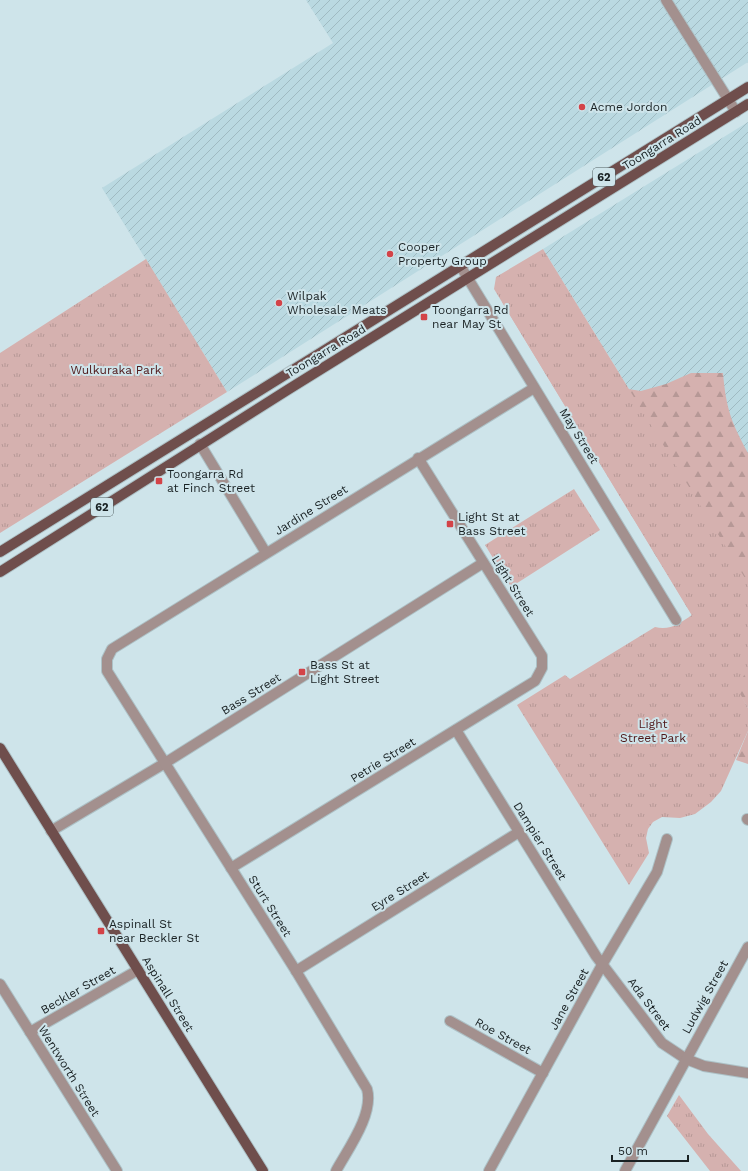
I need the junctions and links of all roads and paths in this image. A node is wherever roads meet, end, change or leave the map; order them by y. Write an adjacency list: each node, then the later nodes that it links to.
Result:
1 (666, 0): 3 (street)
2 (748, 87): 3 (main road, Toongarra Road / 62)
3 (728, 100): 5 (street); 6 (main road, Toongarra Road / 62)
4 (748, 104): 5 (main road, Toongarra Road / 62)
5 (736, 112): 7 (main road, Toongarra Road / 62)
6 (460, 267): 7 (street, May Street); 11 (main road, Toongarra Road / 62)
7 (468, 278): 8 (street, May Street); 9 (main road, Toongarra Road / 62)
8 (534, 388): 10 (street, Jardine Street); 15 (street, May Street)
9 (200, 444): 12 (street); 14 (main road, Toongarra Road / 62)
10 (418, 458): 12 (street, Jardine Street); 13 (street, Light Street)
11 (0, 552)
12 (266, 553): 16 (street, Jardine Street)
13 (483, 563): 17 (street, Light Street); 20 (street, Bass Street)
14 (0, 572)
15 (676, 620)
16 (107, 659): 20 (street, Sturt Street)
17 (542, 668): 18 (street, Petrie Street)
18 (456, 730): 22 (street, Dampier Street); 24 (street, Petrie Street)
19 (0, 748): 21 (main road, Aspinall Street)
20 (165, 764): 21 (street, Bass Street); 24 (street, Sturt Street)
21 (52, 831): 27 (main road, Aspinall Street)
22 (519, 832): 26 (street, Dampier Street); 28 (street, Eyre Street)
23 (667, 839): 26 (street, Jane Street)
24 (231, 868): 28 (street, Sturt Street)
25 (748, 947): 32 (street, Ludwig Street)
26 (602, 965): 32 (street, Ada Street); 33 (street, Jane Street)
27 (138, 970): 31 (street, Beckler Street); 36 (main road, Aspinall Street)
28 (296, 971): 37 (street, Sturt Street)
29 (0, 984): 31 (street, Wentworth Street)
30 (450, 1022): 33 (street, Roe Street)
31 (30, 1032): 35 (street, Wentworth Street)
32 (686, 1059): 34 (street, Ada Street); 39 (street, Ludwig Street)
33 (543, 1073): 38 (street, Jane Street)
34 (748, 1073)
35 (117, 1171)
36 (263, 1171)
37 (336, 1171)
38 (489, 1171)
39 (625, 1171)

